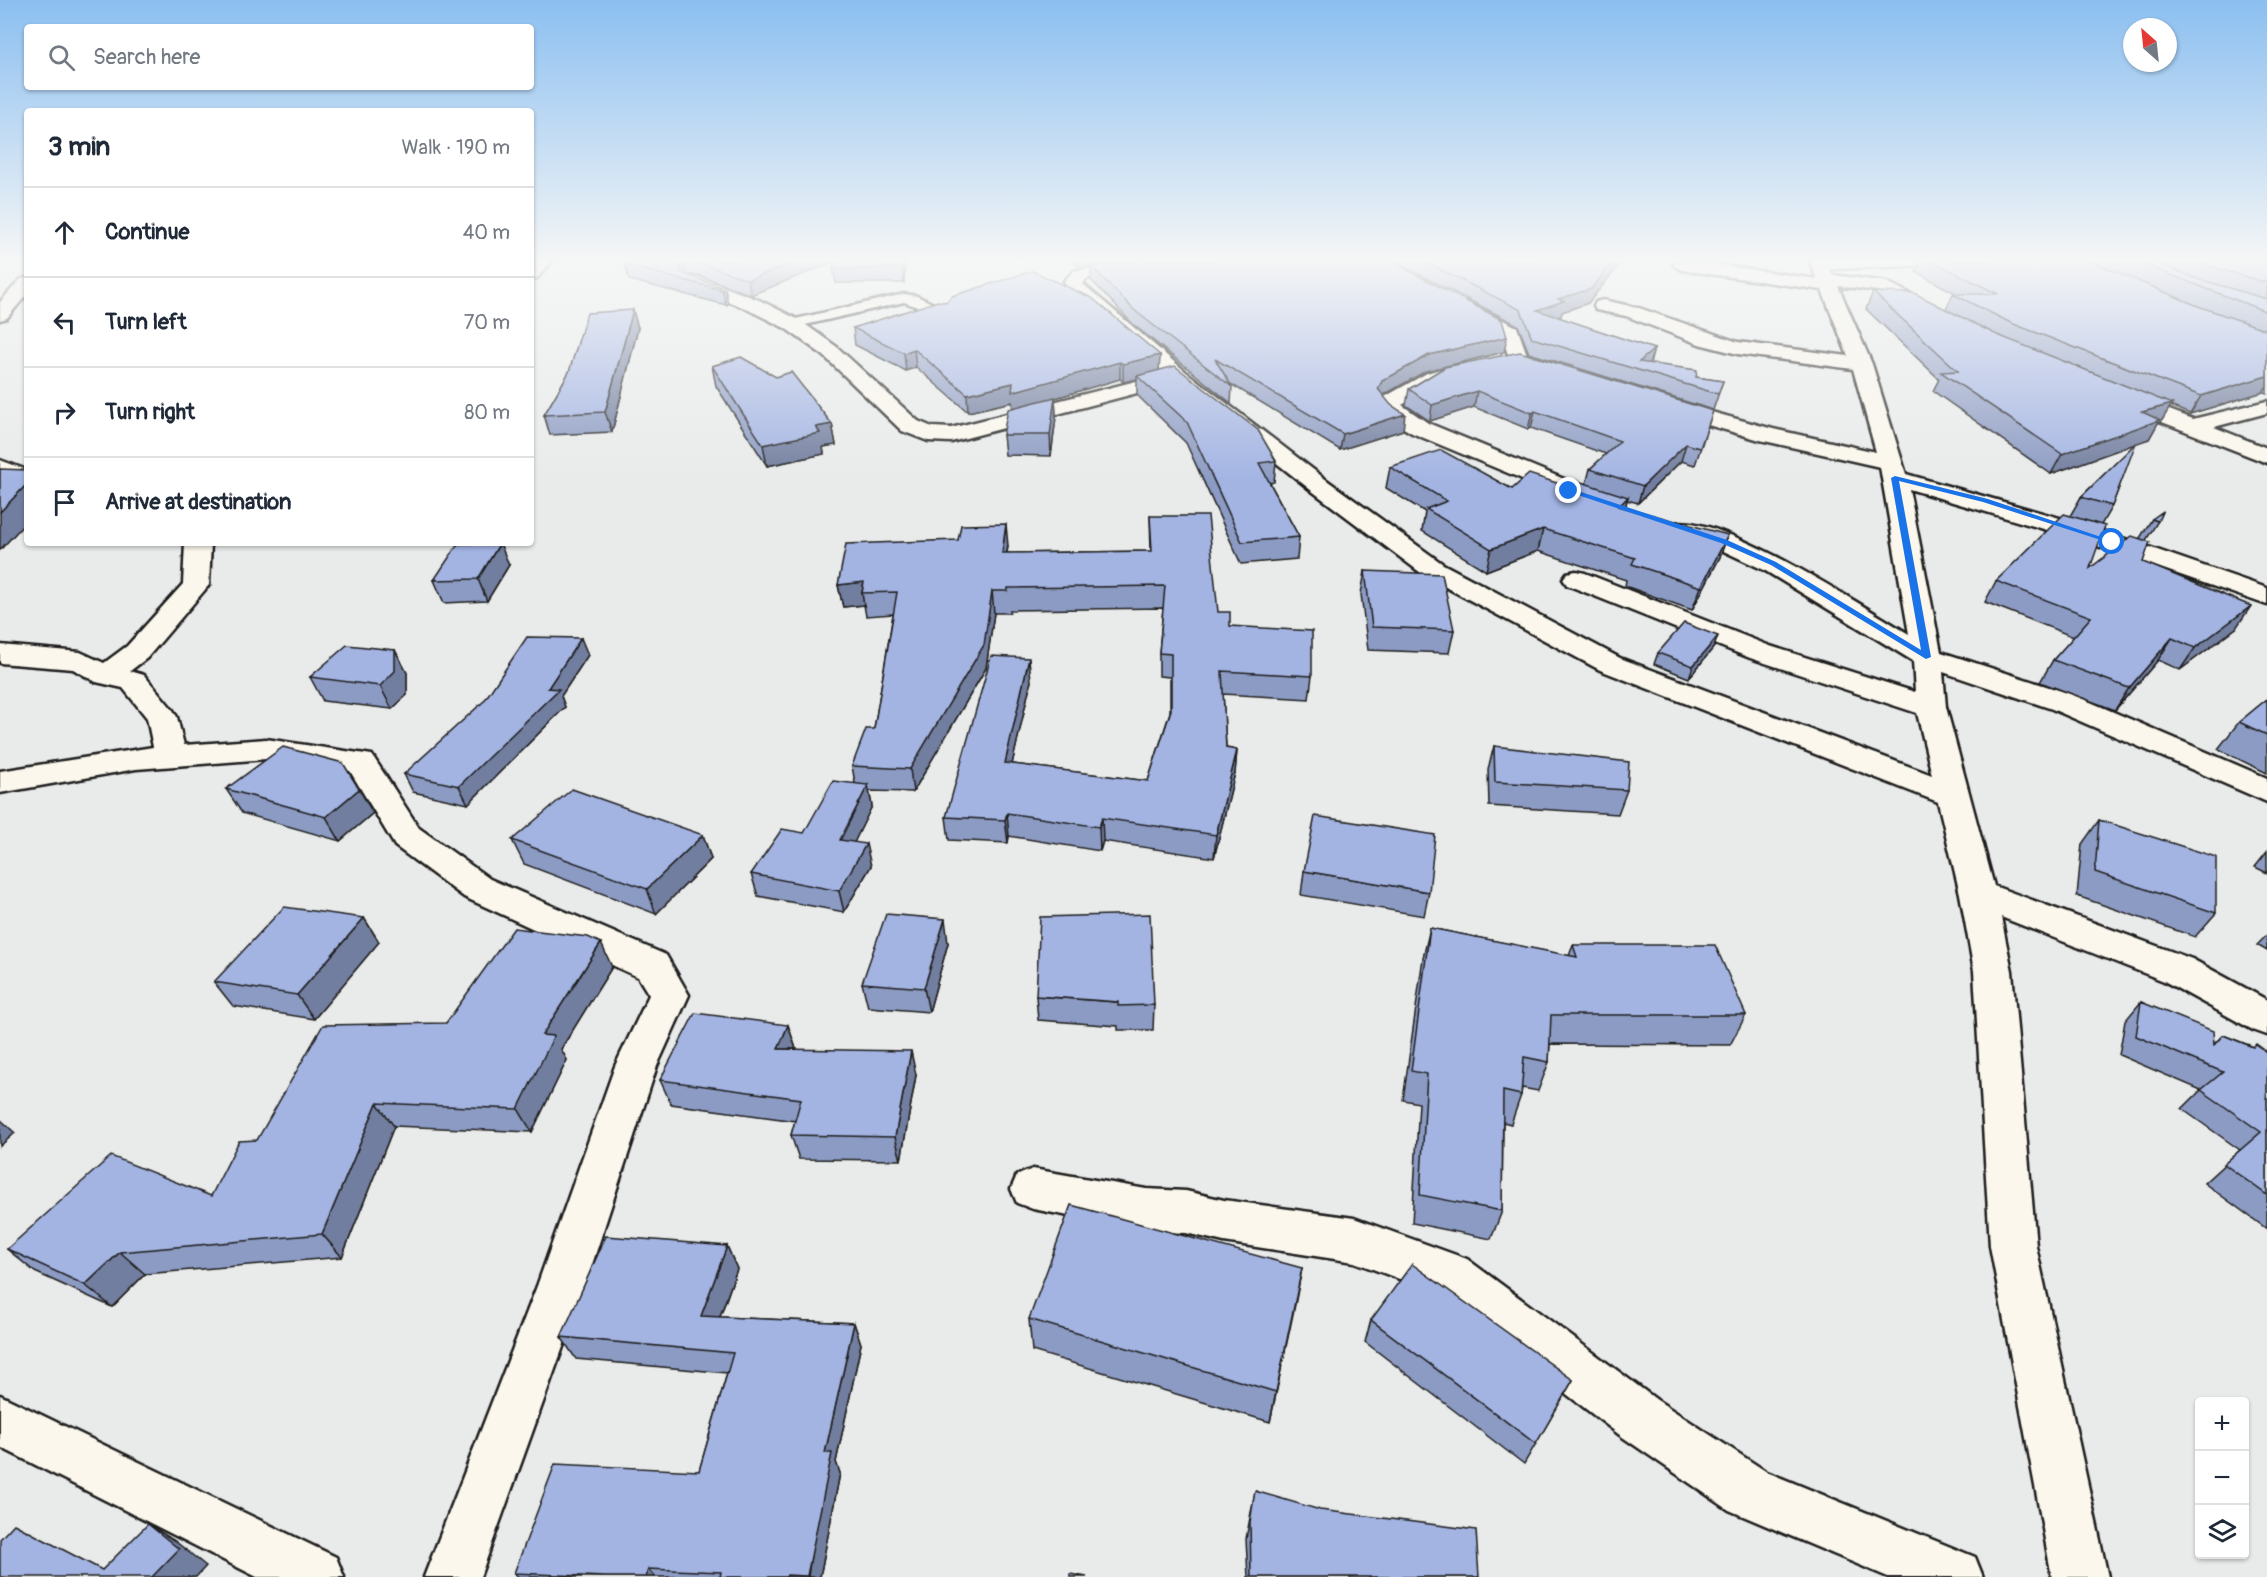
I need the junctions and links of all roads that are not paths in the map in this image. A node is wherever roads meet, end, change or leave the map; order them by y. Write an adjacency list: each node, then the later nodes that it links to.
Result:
1 (806, 334): 8 (street)
2 (1130, 334): 8 (street)
3 (1510, 334): 9 (street)
4 (1693, 334): 6 (street)
5 (1849, 334): 6 (street)
6 (1862, 364): 16 (street)
7 (1462, 369): 18 (street)
8 (1179, 376): 30 (street)
9 (1575, 376)
10 (2103, 390): 13 (street)
11 (1654, 401): 16 (street)
12 (2267, 407): 13 (street)
13 (2190, 426): 14 (street)
14 (2267, 456)
15 (0, 467): 17 (street)
16 (1892, 470): 22 (street); 24 (street)
17 (24, 477)
18 (1602, 502)
19 (1658, 520): 24 (street)
20 (198, 546): 25 (street)
21 (1576, 579): 26 (street)
22 (2267, 597)
23 (0, 654): 25 (street)
24 (1926, 657): 26 (street); 29 (street)
25 (106, 676): 27 (street)
26 (1931, 706): 30 (street)
27 (171, 757): 28 (street); 36 (street)
28 (0, 782)
29 (2267, 791)
30 (1953, 795): 31 (street)
31 (1978, 894): 32 (street); 38 (street)
32 (2267, 1019)
33 (1034, 1189): 37 (street)
34 (1, 1420): 35 (street)
35 (316, 1577)
36 (452, 1577)
37 (1955, 1577)
38 (2080, 1577)

